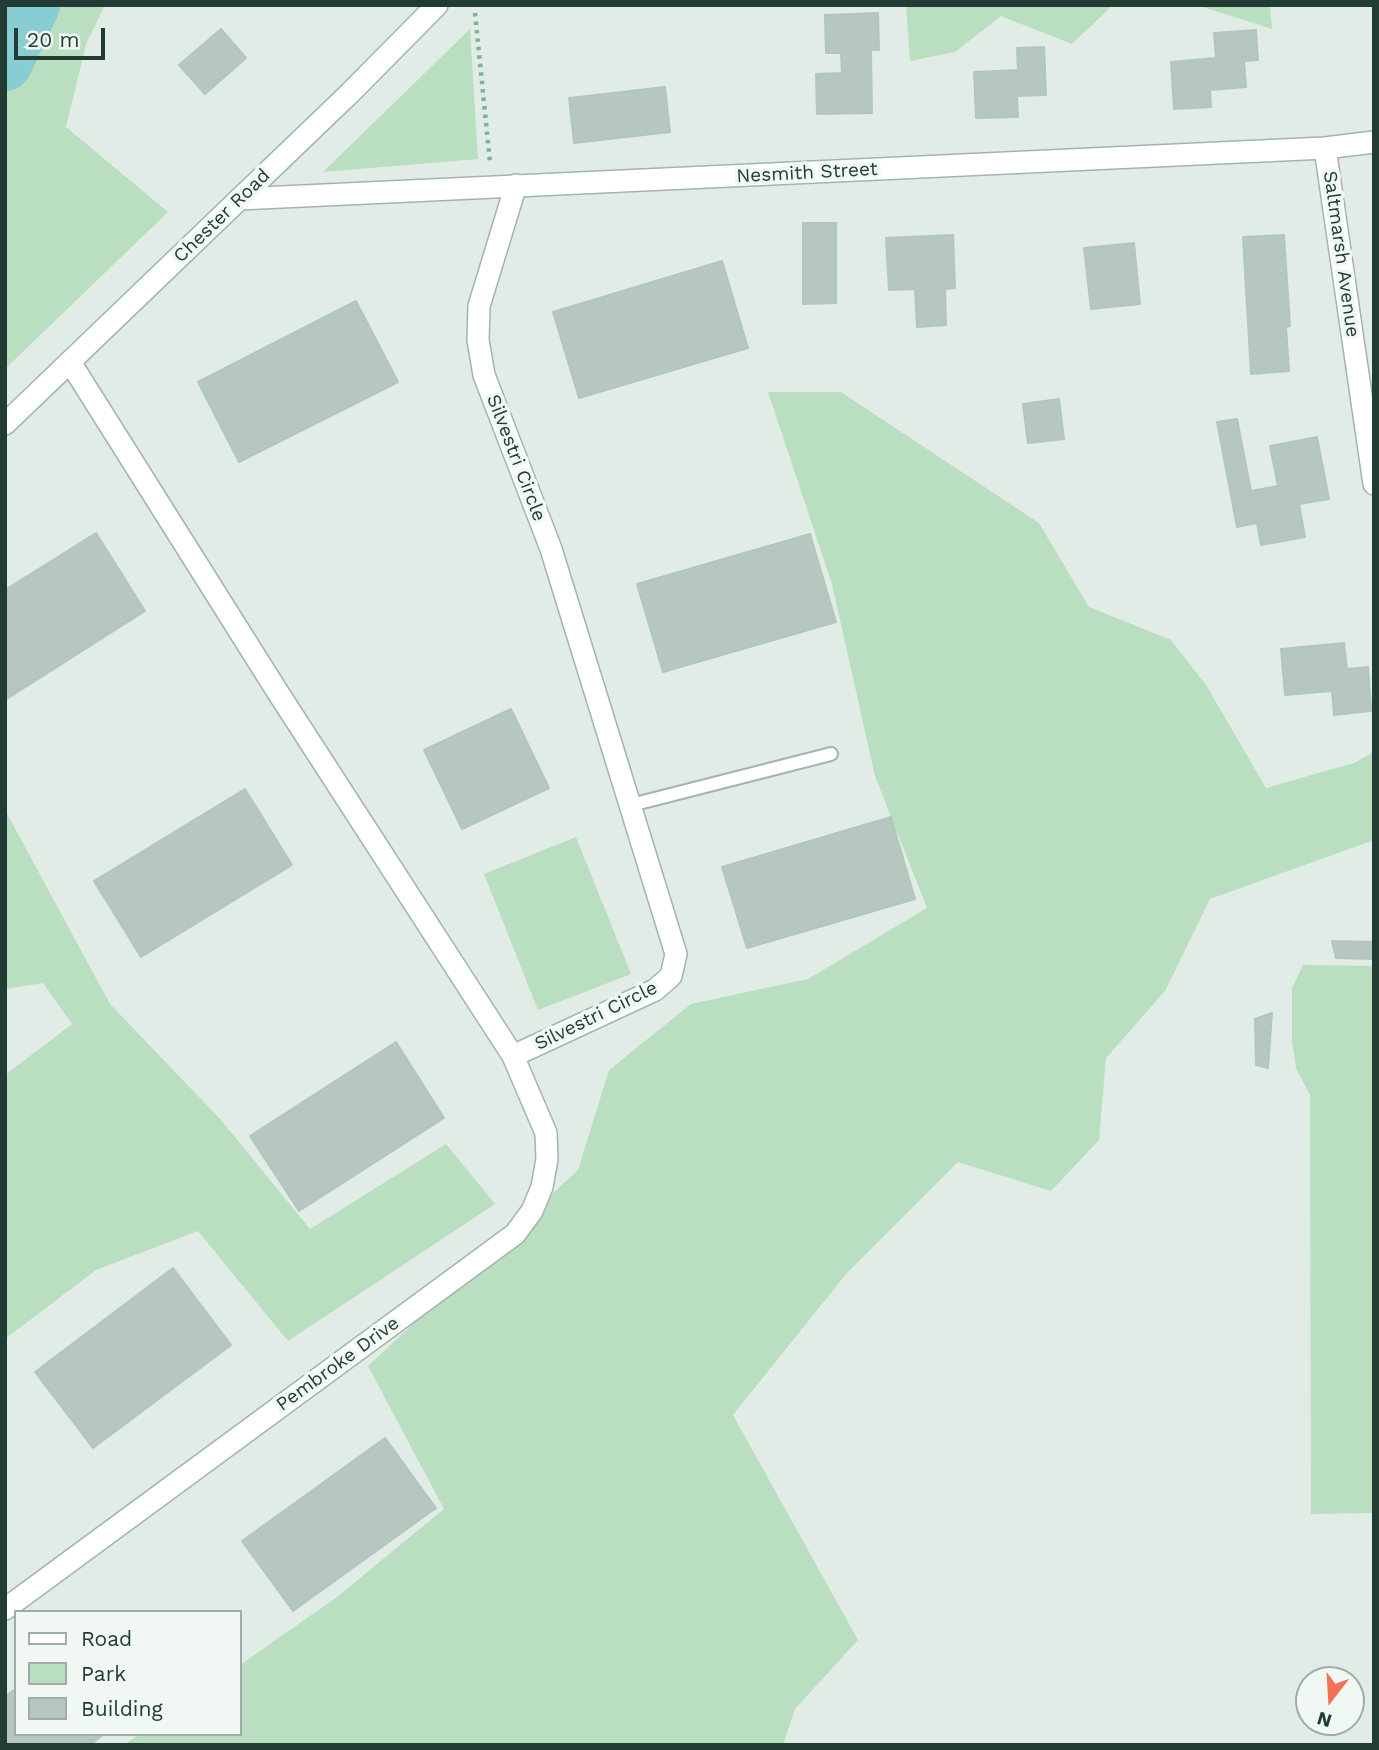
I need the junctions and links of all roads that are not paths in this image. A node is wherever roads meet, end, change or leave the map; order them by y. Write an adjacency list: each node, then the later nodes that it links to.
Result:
1 (436, 5): 5 (street, Chester Road)
2 (1374, 142): 3 (street, Nesmith Street)
3 (1325, 148): 4 (street, Nesmith Street); 8 (street, Saltmarsh Avenue)
4 (516, 185): 5 (street, Nesmith Street); 10 (street, Silvestri Circle)
5 (239, 199): 6 (street, Chester Road)
6 (70, 362): 7 (street, Chester Road); 11 (street, Silvestri Circle)
7 (5, 424)
8 (1374, 484)
9 (831, 754): 10 (lane)
10 (631, 804): 11 (street, Silvestri Circle)
11 (513, 1056): 12 (street, Pembroke Drive)
12 (5, 1609)

